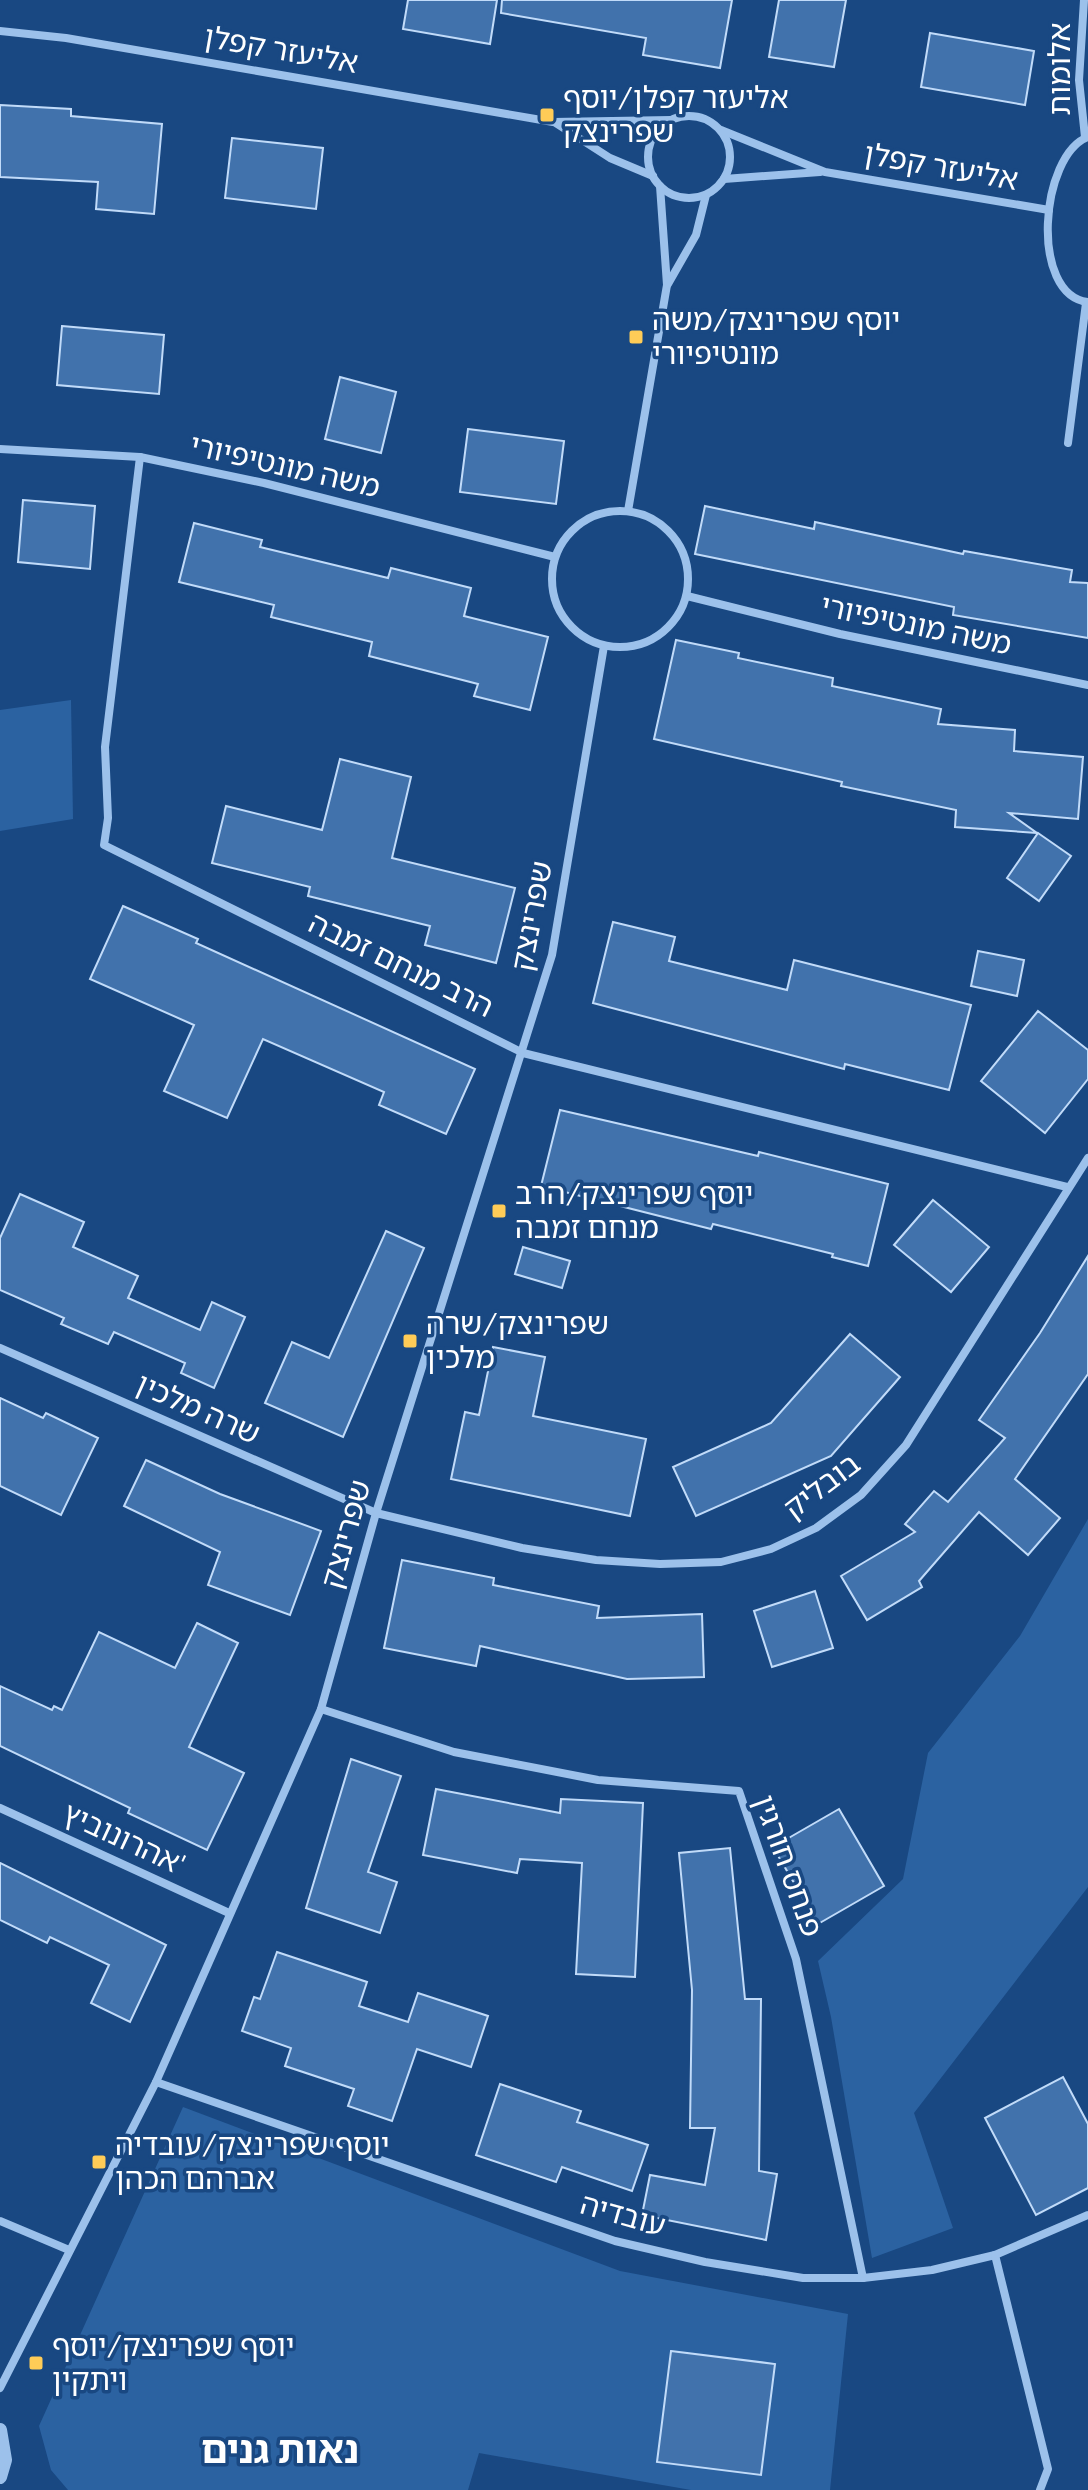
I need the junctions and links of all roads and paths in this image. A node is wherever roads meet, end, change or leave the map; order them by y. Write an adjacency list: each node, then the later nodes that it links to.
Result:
1 (1084, 0): 6 (street, אלומות)
2 (0, 31): 4 (street, אליעזר קפלן)
3 (671, 120): 4 (street, אליעזר קפלן); 5 (street); 8 (street)
4 (553, 122): 8 (street, אליעזר קפלן)
5 (721, 130): 7 (street, אליעזר קפלן); 9 (street)
6 (1087, 137): 12 (street)
7 (825, 172): 9 (street, אליעזר קפלן); 12 (street, אליעזר קפלן)
8 (653, 176): 10 (street)
9 (724, 179): 11 (street)
10 (660, 186): 11 (street); 13 (street)
11 (706, 195): 13 (street)
12 (1049, 210): 14 (street)
13 (667, 285): 18 (street)
14 (1087, 303): 15 (street)
15 (1068, 443)
16 (0, 449): 17 (street, משה מונטיפיורי)
17 (140, 457): 19 (street, משה מונטיפיורי); 23 (street, הרב מנחם זמבה)
18 (628, 511): 19 (street); 20 (street)
19 (555, 557): 21 (street)
20 (687, 596): 21 (street); 22 (street, משה מונטיפיורי)
21 (604, 646): 23 (street, שפרינצק)
22 (1088, 685)
23 (523, 1053): 25 (street, הרב מנחם זמבה); 27 (street, שפרינצק)
24 (1088, 1158): 25 (street, בובליק)
25 (1067, 1187): 27 (street, בובליק)
26 (0, 1348): 27 (street, שרה מלכין)
27 (376, 1513): 28 (street, שפרינצק)
28 (321, 1709): 30 (street, שפרינצק); 36 (street, פנחס חורגין)
29 (0, 1808): 30 (street, אהרונוביץ')
30 (229, 1913): 31 (street, שפרינצק)
31 (156, 2082): 34 (street, שפרינצק); 36 (street, עובדיה)
32 (1088, 2215): 35 (street, עובדיה)
33 (0, 2221): 34 (street)
34 (69, 2250): 37 (street, שפרינצק)
35 (995, 2255): 36 (street, עובדיה); 40 (street)
36 (863, 2278)
37 (0, 2388)
38 (0, 2430): 39 (street)
39 (0, 2477)
40 (1040, 2490)

